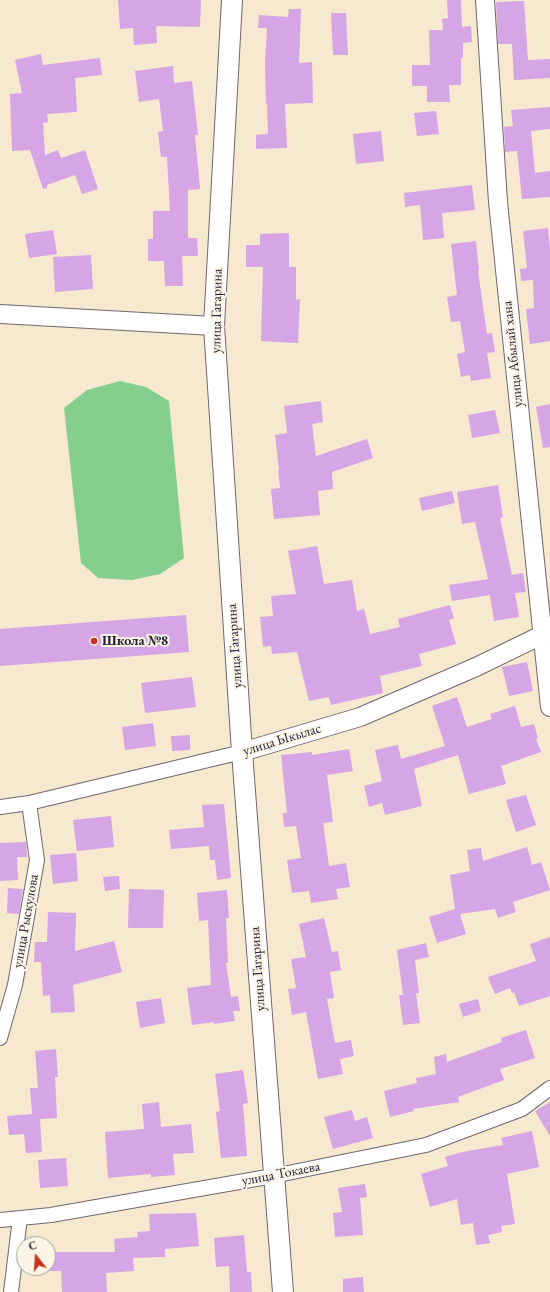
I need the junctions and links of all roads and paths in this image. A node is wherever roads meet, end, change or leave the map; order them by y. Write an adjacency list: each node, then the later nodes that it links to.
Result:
1 (232, 0): 4 (main road, улица Гагарина)
2 (485, 0): 5 (street, улица Абылай хана)
3 (0, 314): 4 (street)
4 (214, 326): 7 (main road, улица Гагарина)
5 (546, 633): 6 (street, улица Абылай хана); 7 (street, улица Ыкылас)
6 (550, 707)
7 (242, 752): 8 (street, улица Ыкылас); 12 (main road, улица Гагарина)
8 (29, 803): 9 (street, улица Ыкылас); 10 (street, улица Рыскулова)
9 (0, 806)
10 (0, 1038)
11 (550, 1088): 12 (street, улица Токаева)
12 (273, 1176): 13 (street, улица Токаева); 16 (main road, улица Гагарина)
13 (20, 1218): 14 (street, улица Токаева); 15 (street)
14 (0, 1220)
15 (11, 1292)
16 (283, 1292)

